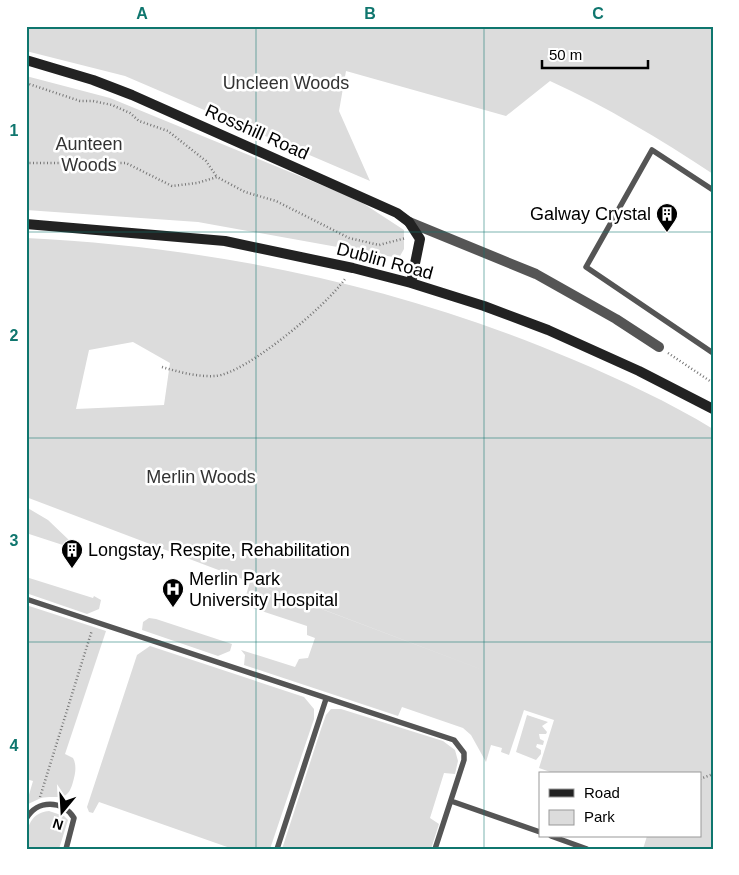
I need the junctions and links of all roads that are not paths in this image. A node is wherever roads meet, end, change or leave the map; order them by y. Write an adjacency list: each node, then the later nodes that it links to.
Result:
1 (26, 60): 3 (main road, Rosshill Road)
2 (713, 190): 7 (lane)
3 (408, 222): 5 (main road, Rosshill Road); 6 (street)
4 (26, 224): 5 (main road, Dublin Road)
5 (411, 283): 8 (main road, Dublin Road)
6 (659, 347)
7 (713, 353)
8 (713, 410)
9 (26, 599): 10 (lane)
10 (326, 698): 11 (lane); 16 (lane)
11 (451, 801): 13 (lane); 17 (lane)
12 (26, 819): 15 (lane)
13 (539, 832)
14 (557, 838): 18 (lane)
15 (66, 849)
16 (277, 849)
17 (435, 849)
18 (587, 849)

